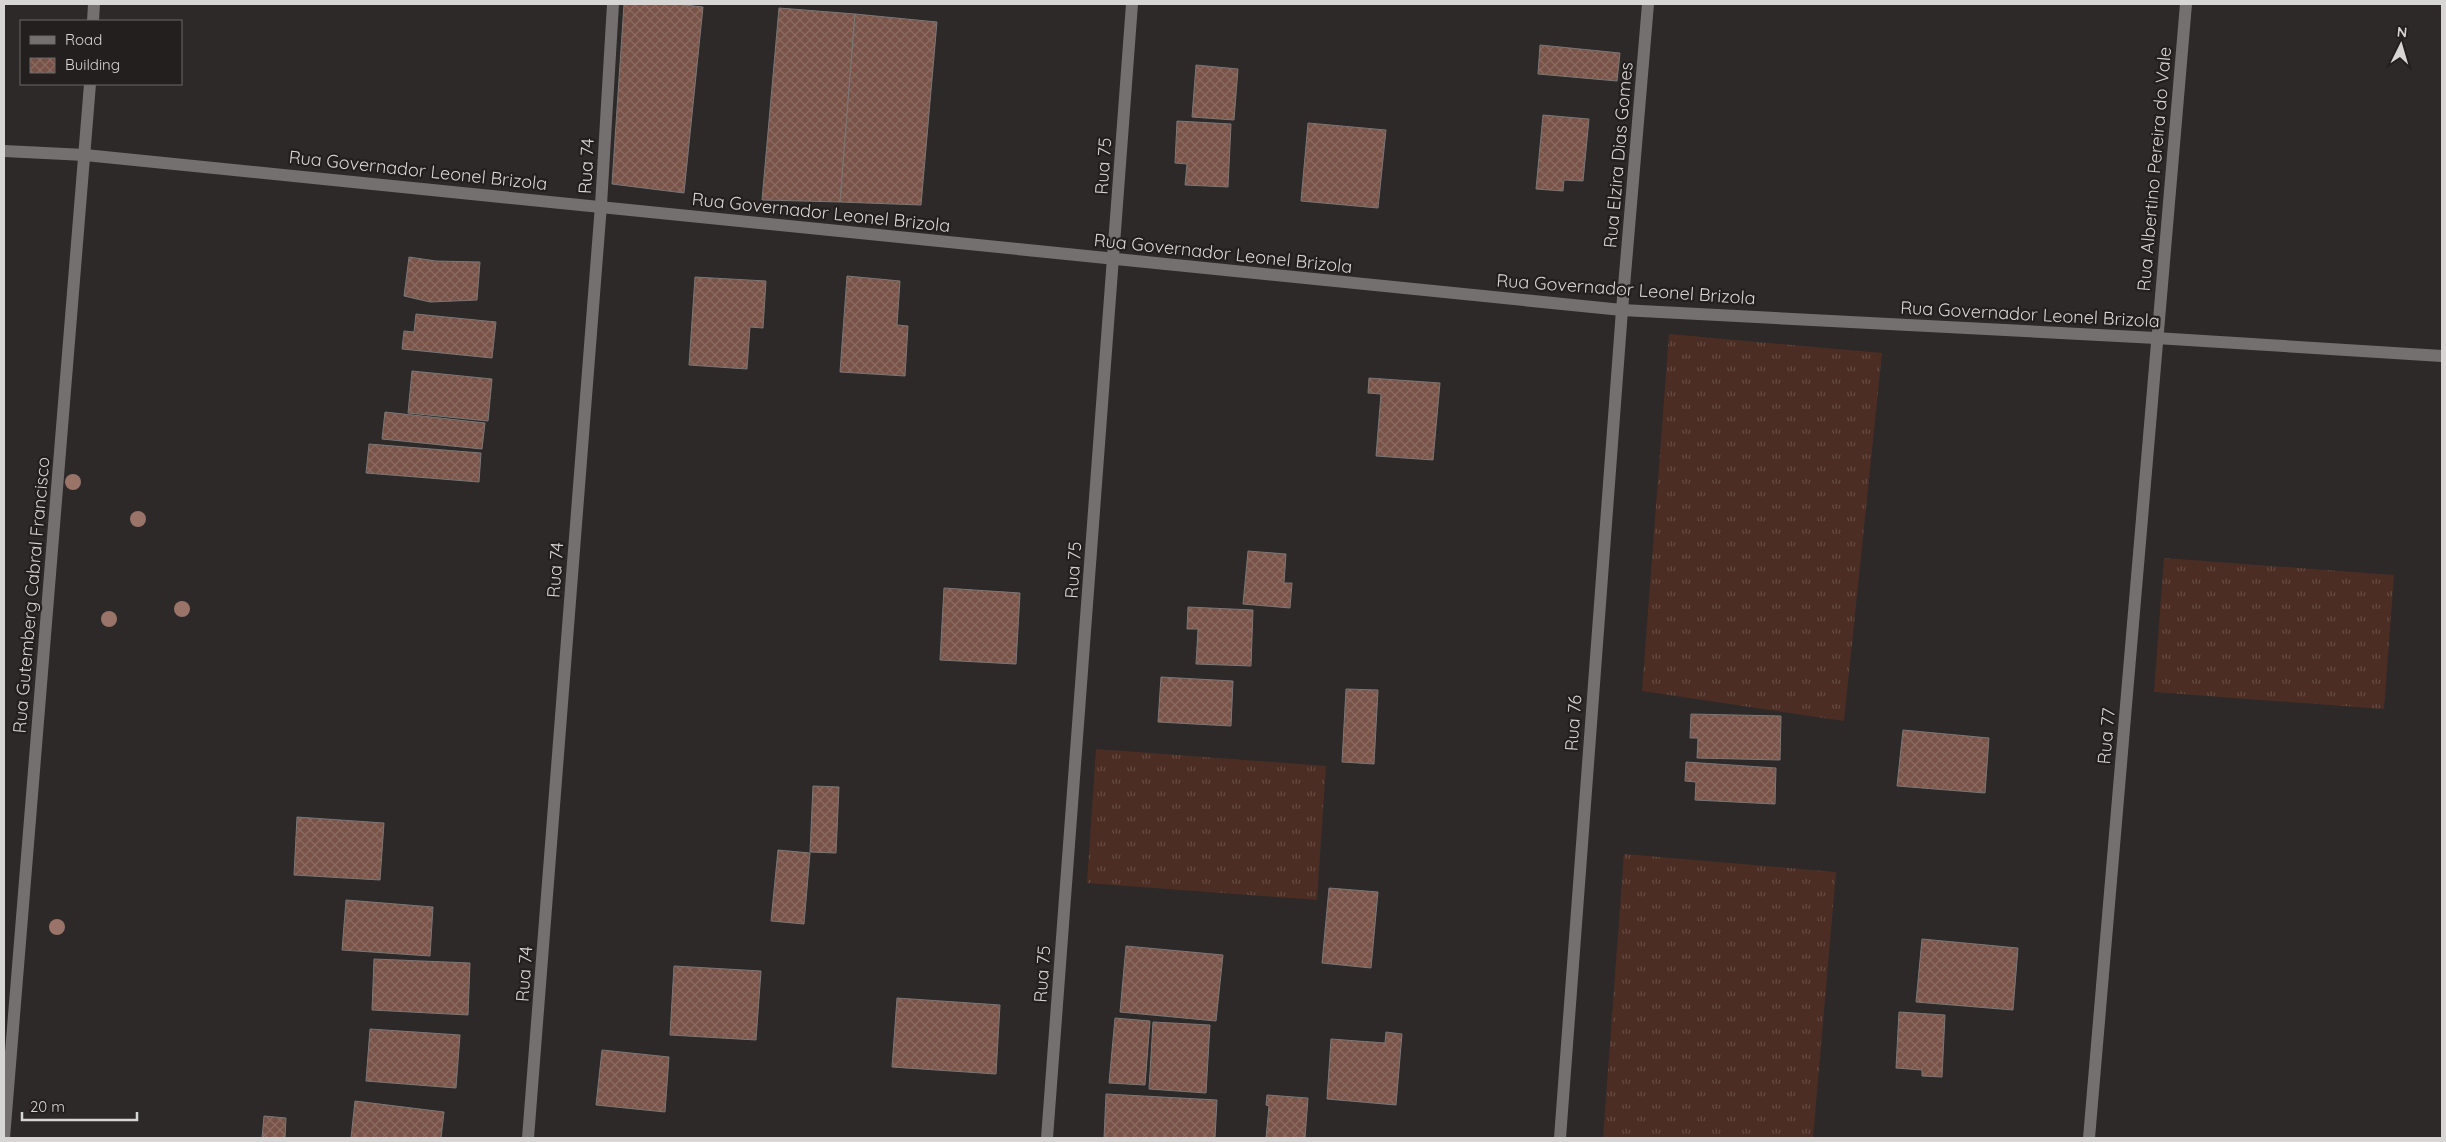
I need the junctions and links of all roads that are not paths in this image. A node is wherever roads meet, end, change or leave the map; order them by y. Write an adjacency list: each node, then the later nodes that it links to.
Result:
1 (94, 4): 6 (street)
2 (613, 4): 10 (street, Rua 74)
3 (1132, 4): 11 (street, Rua 75)
4 (1648, 4): 12 (street, Rua Elzira Dias Gomes)
5 (2186, 4): 13 (street, Rua Albertino Pereira do Vale)
6 (93, 20)
7 (90, 85): 9 (street, Rua Gutemberg Cabral Francisco)
8 (4, 151): 9 (street, Rua Governador Leonel Brizola)
9 (86, 155): 10 (street, Rua Governador Leonel Brizola); 15 (street, Rua Gutemberg Cabral Francisco)
10 (601, 205): 11 (street, Rua Governador Leonel Brizola); 16 (street, Rua 74)
11 (1113, 260): 12 (street, Rua Governador Leonel Brizola); 17 (street, Rua 75)
12 (1622, 310): 13 (street, Rua Governador Leonel Brizola); 18 (street, Rua 76)
13 (2156, 338): 14 (street, Rua Governador Leonel Brizola); 19 (street, Rua 77)
14 (2442, 356)
15 (4, 1138)
16 (528, 1138)
17 (1048, 1138)
18 (1560, 1138)
19 (2089, 1138)

